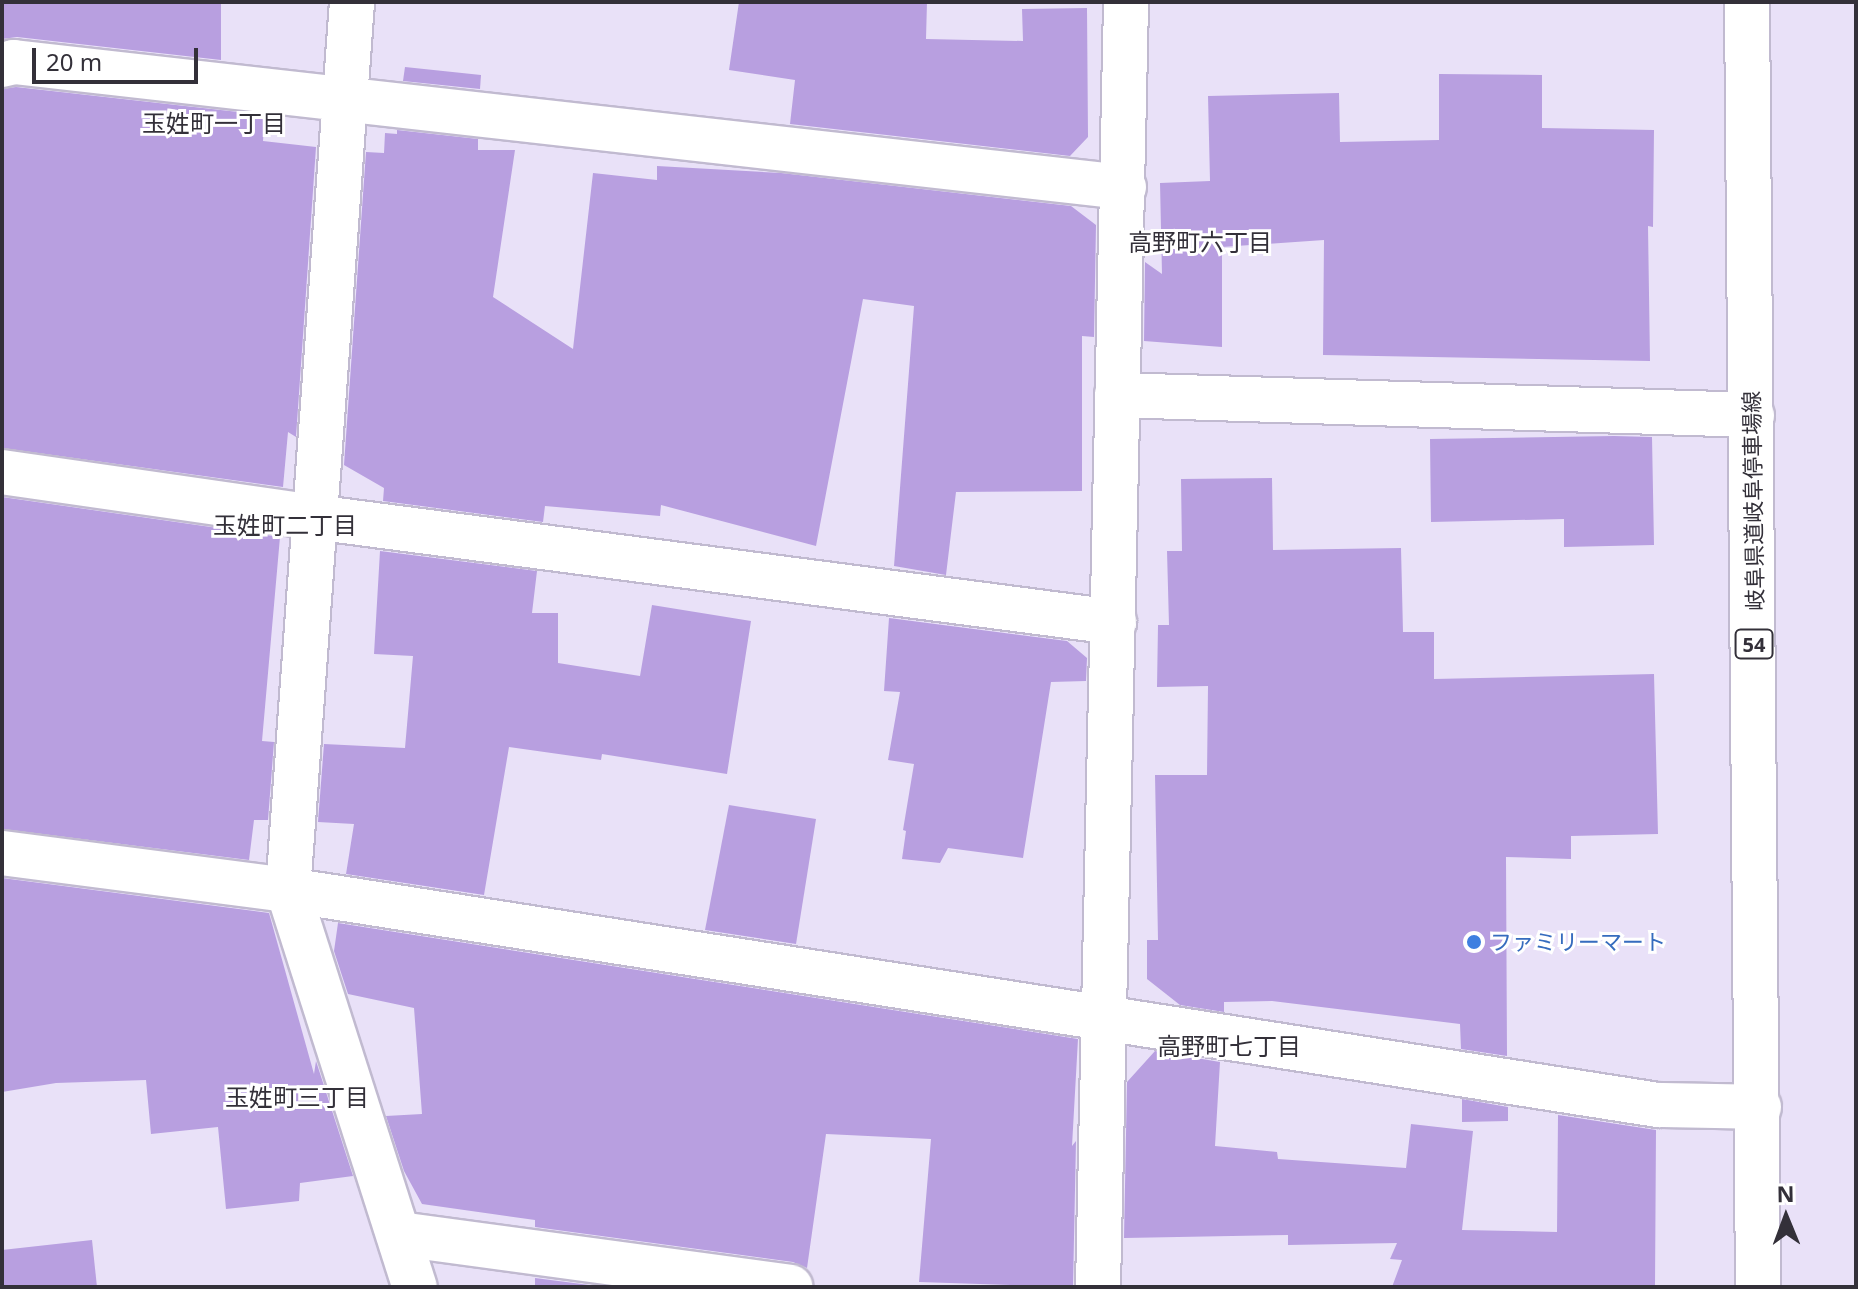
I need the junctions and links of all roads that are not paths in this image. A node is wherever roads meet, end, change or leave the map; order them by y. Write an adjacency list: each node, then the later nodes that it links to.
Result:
1 (352, 2): 5 (street)
2 (1126, 2): 6 (street)
3 (1747, 2): 8 (street, 岐阜県道岐阜停車場線 / 54)
4 (2, 65): 5 (street)
5 (345, 101): 6 (street); 10 (street)
6 (1124, 187): 7 (street)
7 (1117, 395): 8 (street); 11 (street)
8 (1752, 415): 15 (street, 岐阜県道岐阜停車場線 / 54)
9 (2, 472): 10 (street)
10 (314, 517): 11 (street); 13 (street)
11 (1114, 622): 14 (street)
12 (2, 853): 13 (street)
13 (288, 890): 14 (street); 16 (street)
14 (1106, 1017): 15 (street); 19 (street)
15 (1759, 1107): 20 (street, 岐阜県道岐阜停車場線 / 54)
16 (399, 1234): 17 (street); 18 (street)
17 (415, 1287)
18 (790, 1287)
19 (1098, 1287)
20 (1758, 1287)

